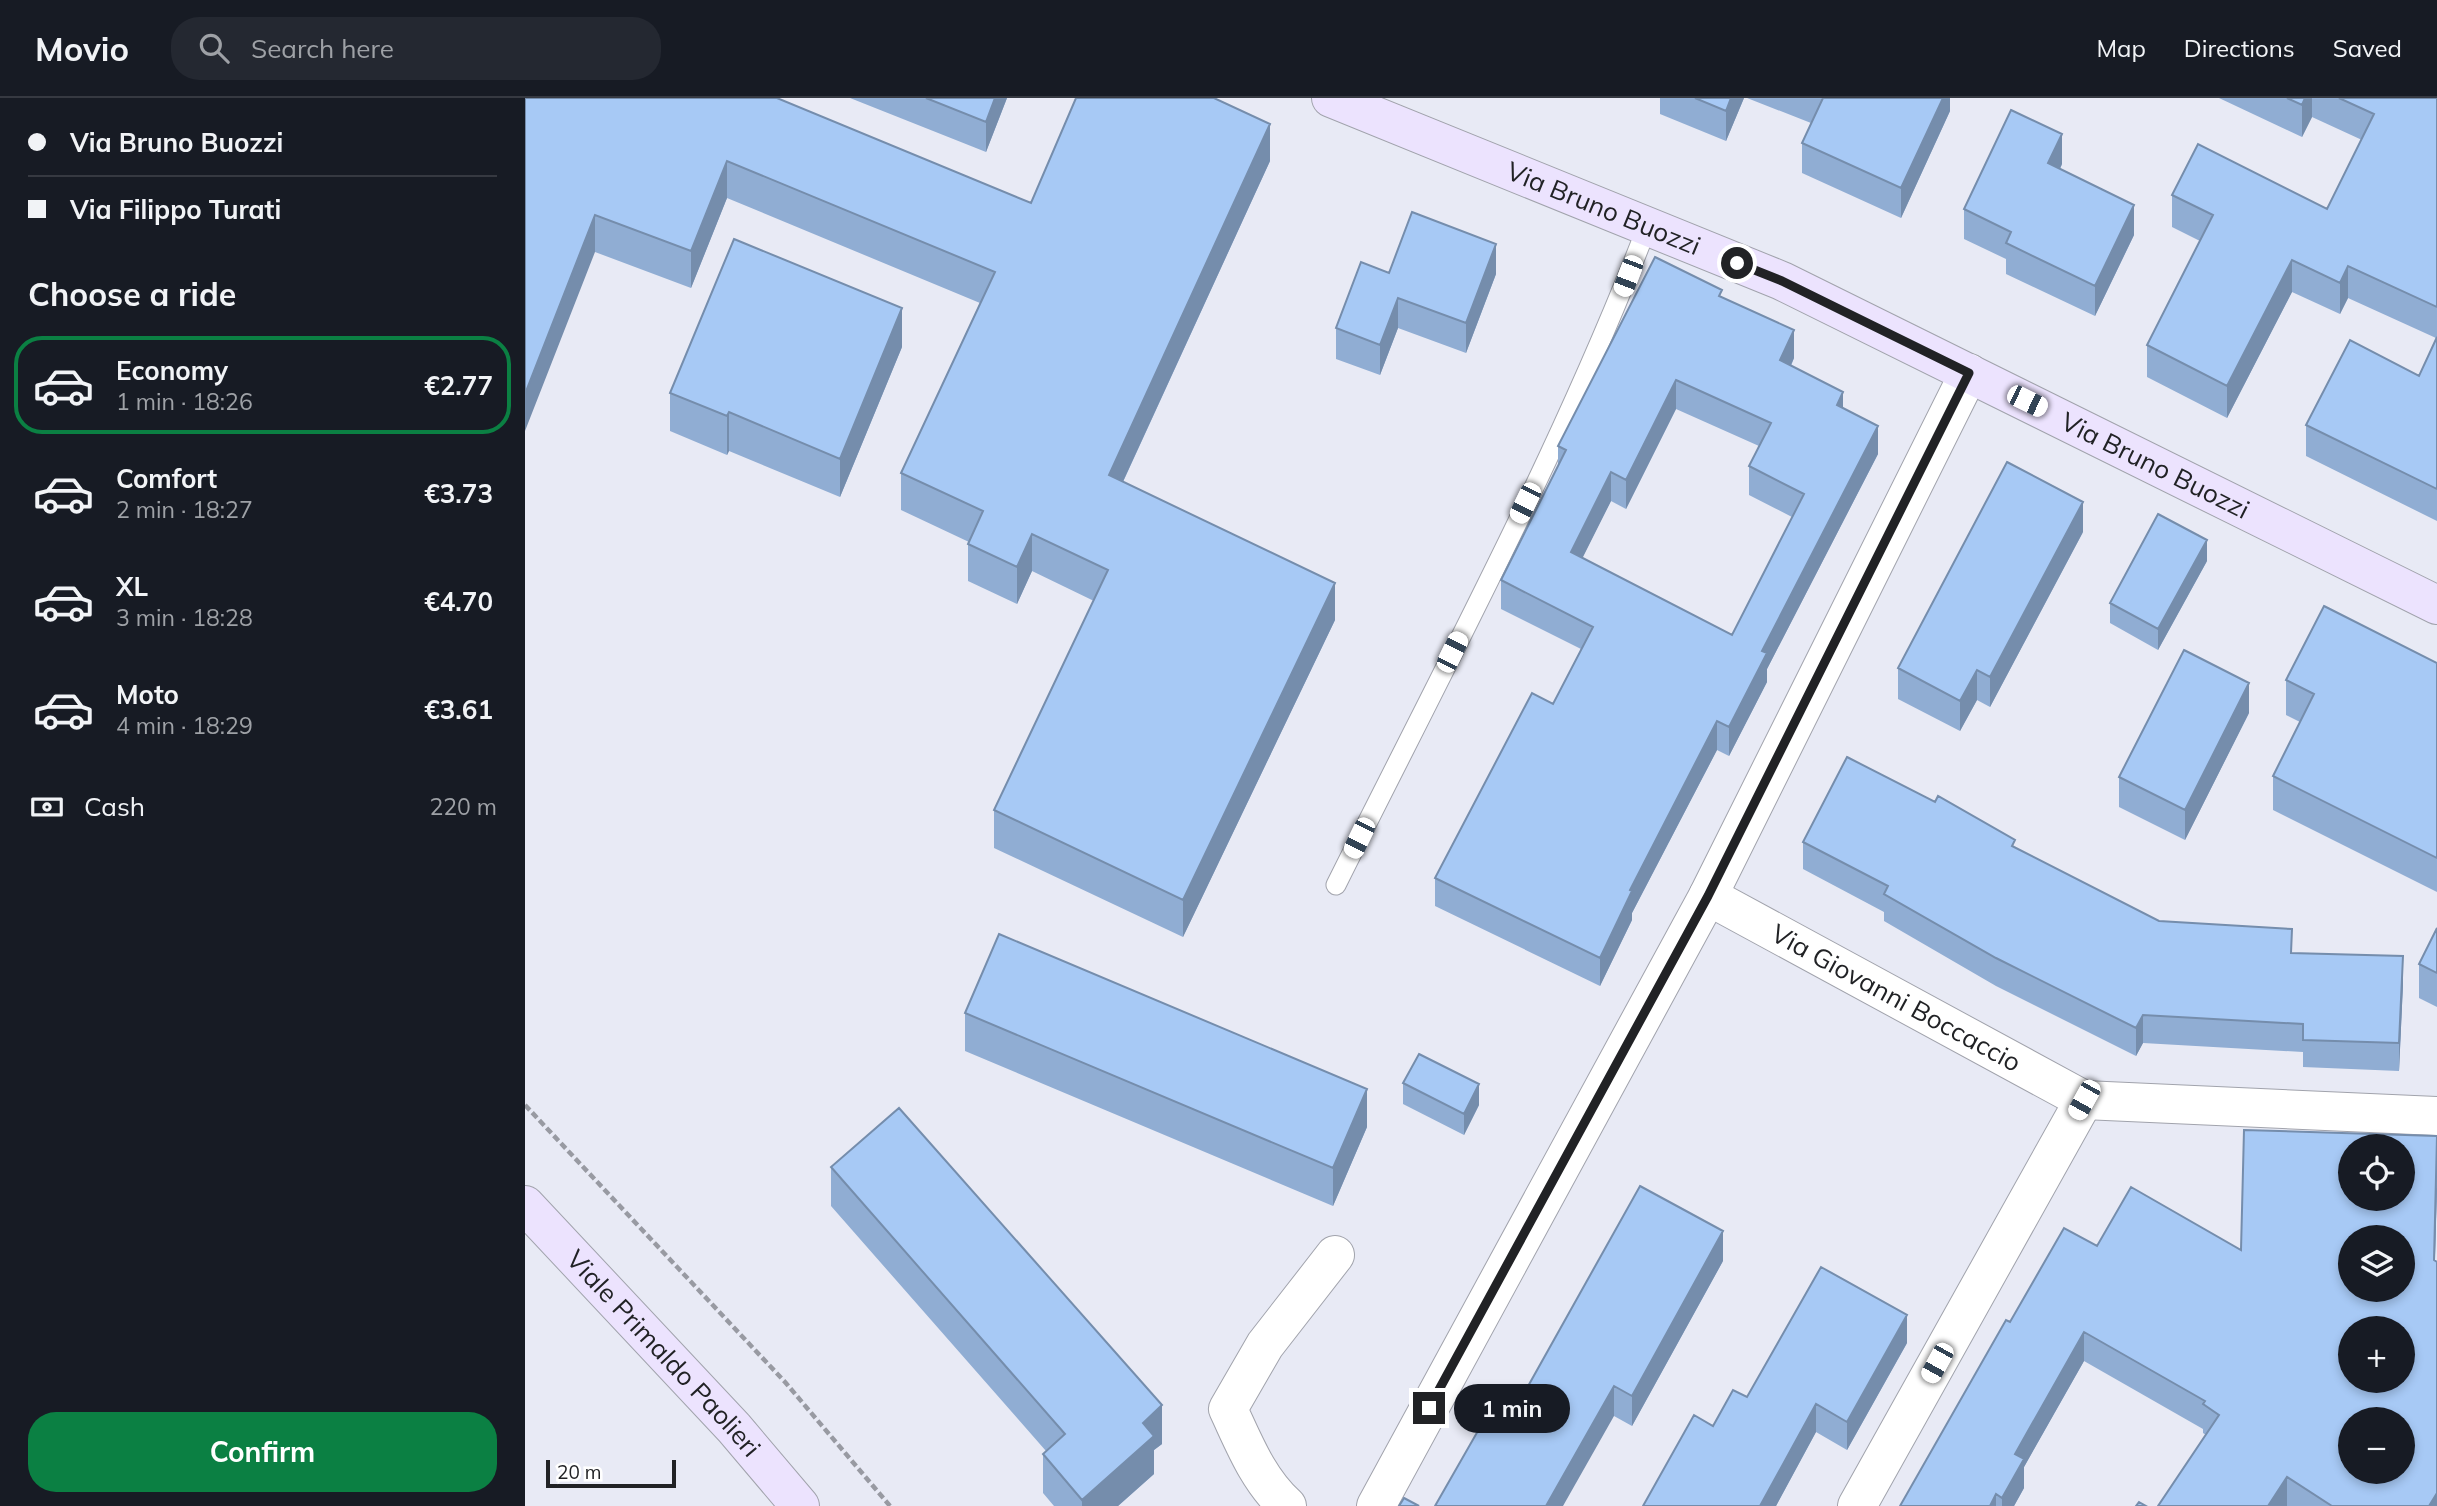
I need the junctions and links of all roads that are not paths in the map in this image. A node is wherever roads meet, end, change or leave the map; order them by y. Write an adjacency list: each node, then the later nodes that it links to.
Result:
1 (1331, 98): 2 (street, Via Bruno Buozzi)
2 (1647, 227): 3 (street, Via Bruno Buozzi); 5 (lane)
3 (1969, 373): 4 (street, Via Bruno Buozzi); 6 (street)
4 (2437, 606)
5 (1336, 885)
6 (1708, 896): 7 (street, Via Giovanni Boccaccio); 13 (street)
7 (2084, 1100): 8 (street, Via Giovanni Boccaccio); 14 (street)
8 (2437, 1116)
9 (525, 1205): 11 (street, Viale Primaldo Paolieri)
10 (1335, 1255): 12 (street)
11 (800, 1506)
12 (1287, 1506)
13 (1376, 1506)
14 (1857, 1506)

